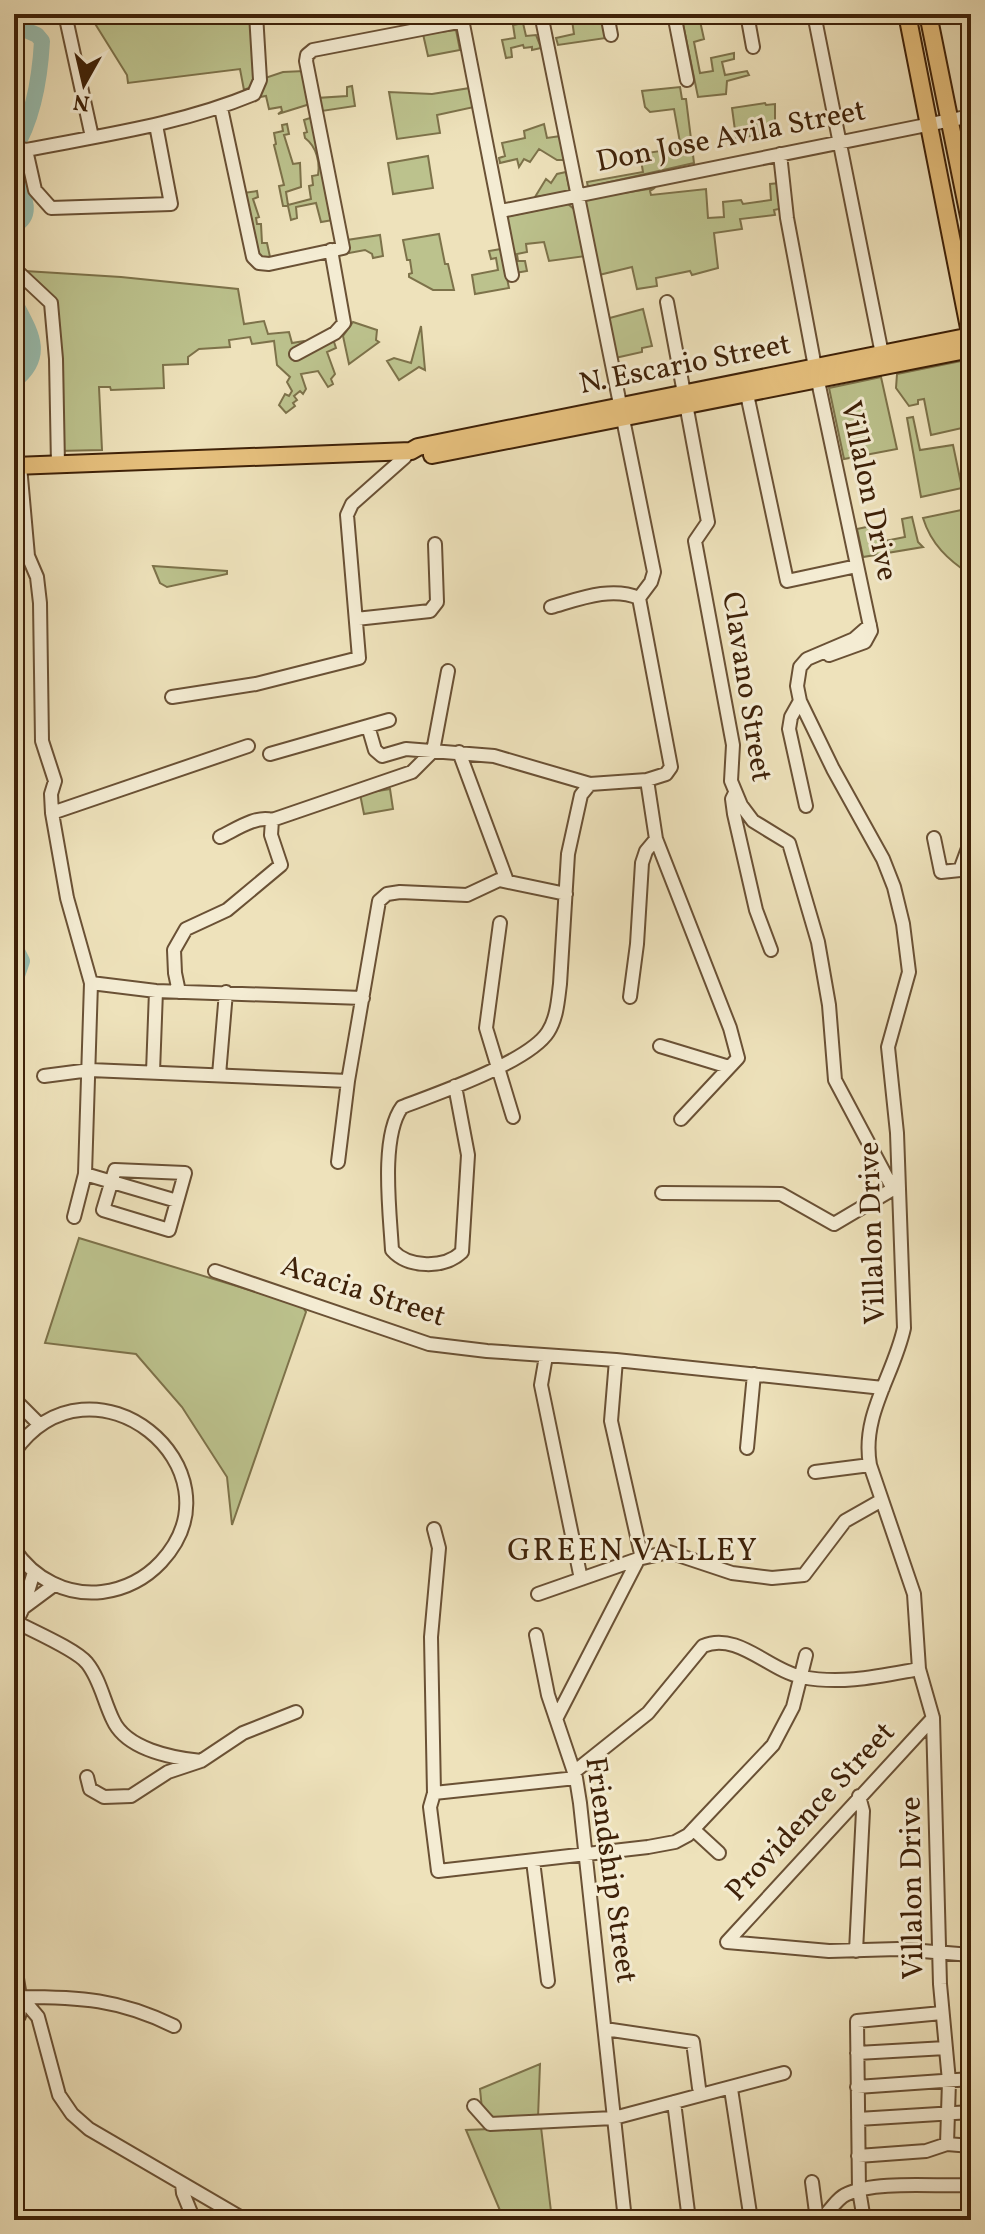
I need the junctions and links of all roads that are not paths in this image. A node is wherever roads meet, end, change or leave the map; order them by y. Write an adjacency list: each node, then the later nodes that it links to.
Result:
1 (256, 14): 14 (street)
2 (541, 14): 23 (street)
3 (607, 14): 11 (street)
4 (674, 14): 13 (street)
5 (747, 14): 12 (street)
6 (814, 14): 20 (street)
7 (907, 14): 18 (main road)
8 (928, 14): 16 (main road)
9 (462, 17): 24 (street); 26 (street)
10 (67, 23): 19 (street)
11 (611, 35)
12 (753, 47)
13 (687, 80)
14 (221, 108): 17 (street); 26 (street)
15 (971, 116): 16 (street, Don Jose Avila Street)
16 (949, 120): 18 (street, Don Jose Avila Street); 25 (main road)
17 (156, 125): 19 (street); 21 (street)
18 (928, 125): 20 (street, Don Jose Avila Street); 30 (main road)
19 (92, 137): 21 (street)
20 (840, 142): 22 (street, Don Jose Avila Street); 33 (street)
21 (21, 149)
22 (780, 154): 23 (street, Don Jose Avila Street); 34 (street, Villalon Drive)
23 (578, 194): 24 (street, Don Jose Avila Street); 37 (street)
24 (501, 211): 28 (street)
25 (971, 226)
26 (337, 249): 32 (street)
27 (19, 273): 39 (street)
28 (512, 275)
29 (667, 302): 36 (street, Clavano Street)
30 (971, 337): 33 (main road, N. Escario Street)
31 (971, 349): 34 (main road, N. Escario Street)
32 (296, 354)
33 (882, 354): 34 (main road, N. Escario Street)
34 (817, 374): 35 (main road, N. Escario Street); 42 (street, Villalon Drive)
35 (746, 388): 36 (main road, N. Escario Street); 42 (street)
36 (687, 400): 37 (main road, N. Escario Street); 57 (street, Clavano Street)
37 (620, 413): 38 (main road, N. Escario Street); 43 (street)
38 (409, 451): 39 (main road, N. Escario Street); 45 (street)
39 (58, 465): 40 (main road, N. Escario Street)
40 (17, 466): 59 (street)
41 (435, 544): 45 (street)
42 (857, 566): 48 (street, Villalon Drive)
43 (639, 598): 44 (street); 55 (street)
44 (551, 607)
45 (356, 619): 47 (street)
46 (448, 671): 52 (street)
47 (172, 697)
48 (800, 701): 58 (street); 89 (street, Villalon Drive)
49 (389, 720): 50 (street)
50 (368, 726): 52 (street); 54 (street)
51 (248, 746): 59 (street)
52 (433, 751): 53 (street); 60 (street)
53 (459, 752): 56 (street); 65 (street)
54 (270, 754)
55 (647, 780): 56 (street); 63 (street)
56 (590, 784): 66 (street)
57 (735, 793): 68 (street); 89 (street, Clavano Street)
58 (806, 806)
59 (52, 813): 69 (street)
60 (272, 820): 61 (street); 71 (street)
61 (220, 837)
62 (934, 838): 64 (street)
63 (656, 839): 73 (street); 77 (street)
64 (971, 840)
65 (507, 881): 66 (street); 74 (street)
66 (566, 894): 76 (street)
67 (500, 923): 76 (street)
68 (771, 950)
69 (91, 983): 70 (street); 78 (street)
70 (156, 991): 71 (street); 79 (street)
71 (179, 992): 72 (street)
72 (226, 992): 74 (street); 80 (street)
73 (630, 997)
74 (363, 998): 82 (street)
75 (660, 1046): 77 (street)
76 (498, 1066): 83 (street); 84 (street)
77 (729, 1067): 85 (street)
78 (90, 1070): 79 (street); 81 (street); 87 (street)
79 (153, 1072): 80 (street)
80 (219, 1075): 82 (street)
81 (44, 1076)
82 (348, 1081): 86 (street)
83 (455, 1086): 83 (street)
84 (513, 1117)
85 (681, 1119)
86 (338, 1162)
87 (85, 1174): 88 (street); 92 (street)
88 (112, 1182): 91 (street); 91 (street); 91 (street)
89 (896, 1189): 90 (street); 97 (street, Villalon Drive)
90 (662, 1193)
91 (177, 1201)
92 (74, 1217)
93 (215, 1271): 94 (street, Acacia Street)
94 (546, 1356): 95 (street, Acacia Street); 109 (street)
95 (616, 1360): 96 (street, Acacia Street); 107 (street)
96 (754, 1374): 97 (street, Acacia Street); 100 (street)
97 (883, 1388): 102 (street, Villalon Drive)
98 (14, 1399): 99 (street)
99 (40, 1425): 101 (street); 110 (street)
100 (747, 1448)
101 (14, 1452)
102 (870, 1465): 103 (street); 104 (street, Villalon Drive)
103 (815, 1472)
104 (882, 1500): 107 (street); 116 (street, Villalon Drive)
105 (434, 1529): 126 (street)
106 (14, 1549): 108 (street)
107 (638, 1559): 109 (street); 120 (street)
108 (34, 1572): 110 (street); 112 (street)
109 (581, 1579): 111 (street)
110 (54, 1585): 112 (street)
111 (538, 1594)
112 (23, 1608): 113 (street)
113 (15, 1625): 121 (street)
114 (536, 1635): 120 (street, Friendship Street)
115 (806, 1655): 117 (street)
116 (919, 1669): 117 (street); 119 (street, Villalon Drive)
117 (799, 1677): 124 (street); 128 (street)
118 (296, 1712): 122 (street)
119 (933, 1718): 127 (street, Providence Street); 133 (street, Villalon Drive)
120 (556, 1719): 124 (street, Friendship Street)
121 (156, 1751): 122 (street); 123 (street)
122 (201, 1761): 123 (street)
123 (168, 1772): 125 (street)
124 (575, 1775): 126 (street); 130 (street, Friendship Street)
125 (87, 1777)
126 (434, 1793): 131 (street)
127 (859, 1796): 132 (street); 132 (street, Providence Street)
128 (694, 1830): 129 (street); 130 (street)
129 (719, 1853)
130 (586, 1855): 131 (street); 140 (street, Friendship Street)
131 (533, 1861): 136 (street)
132 (856, 1951): 133 (street)
133 (939, 1951): 134 (street); 138 (street, Villalon Drive)
134 (971, 1955)
135 (14, 1960): 137 (street)
136 (548, 1981)
137 (18, 2006): 139 (street); 159 (street)
138 (942, 2013): 141 (street, Villalon Drive); 142 (street)
139 (174, 2026)
140 (605, 2029): 147 (street); 153 (street, Friendship Street)
141 (946, 2048): 142 (street); 145 (street, Villalon Drive)
142 (857, 2053): 146 (street)
143 (784, 2073): 148 (street)
144 (971, 2079): 145 (street)
145 (949, 2081): 146 (street); 152 (street, Villalon Drive)
146 (857, 2087): 154 (street)
147 (699, 2088)
148 (731, 2089): 149 (street); 166 (street)
149 (674, 2102): 153 (street); 165 (street)
150 (474, 2106): 153 (street)
151 (971, 2112): 152 (street)
152 (949, 2113): 154 (street); 155 (street, Villalon Drive)
153 (614, 2118): 164 (street, Friendship Street)
154 (858, 2119): 157 (street)
155 (947, 2144): 156 (street); 157 (street)
156 (971, 2146)
157 (858, 2156): 161 (street)
158 (812, 2182): 167 (street)
159 (182, 2184): 162 (street); 163 (street)
160 (971, 2185): 161 (street)
161 (859, 2190): 167 (street); 168 (street)
162 (194, 2220)
163 (245, 2220)
164 (625, 2220)
165 (689, 2220)
166 (751, 2220)
167 (819, 2220)
168 (864, 2220)

